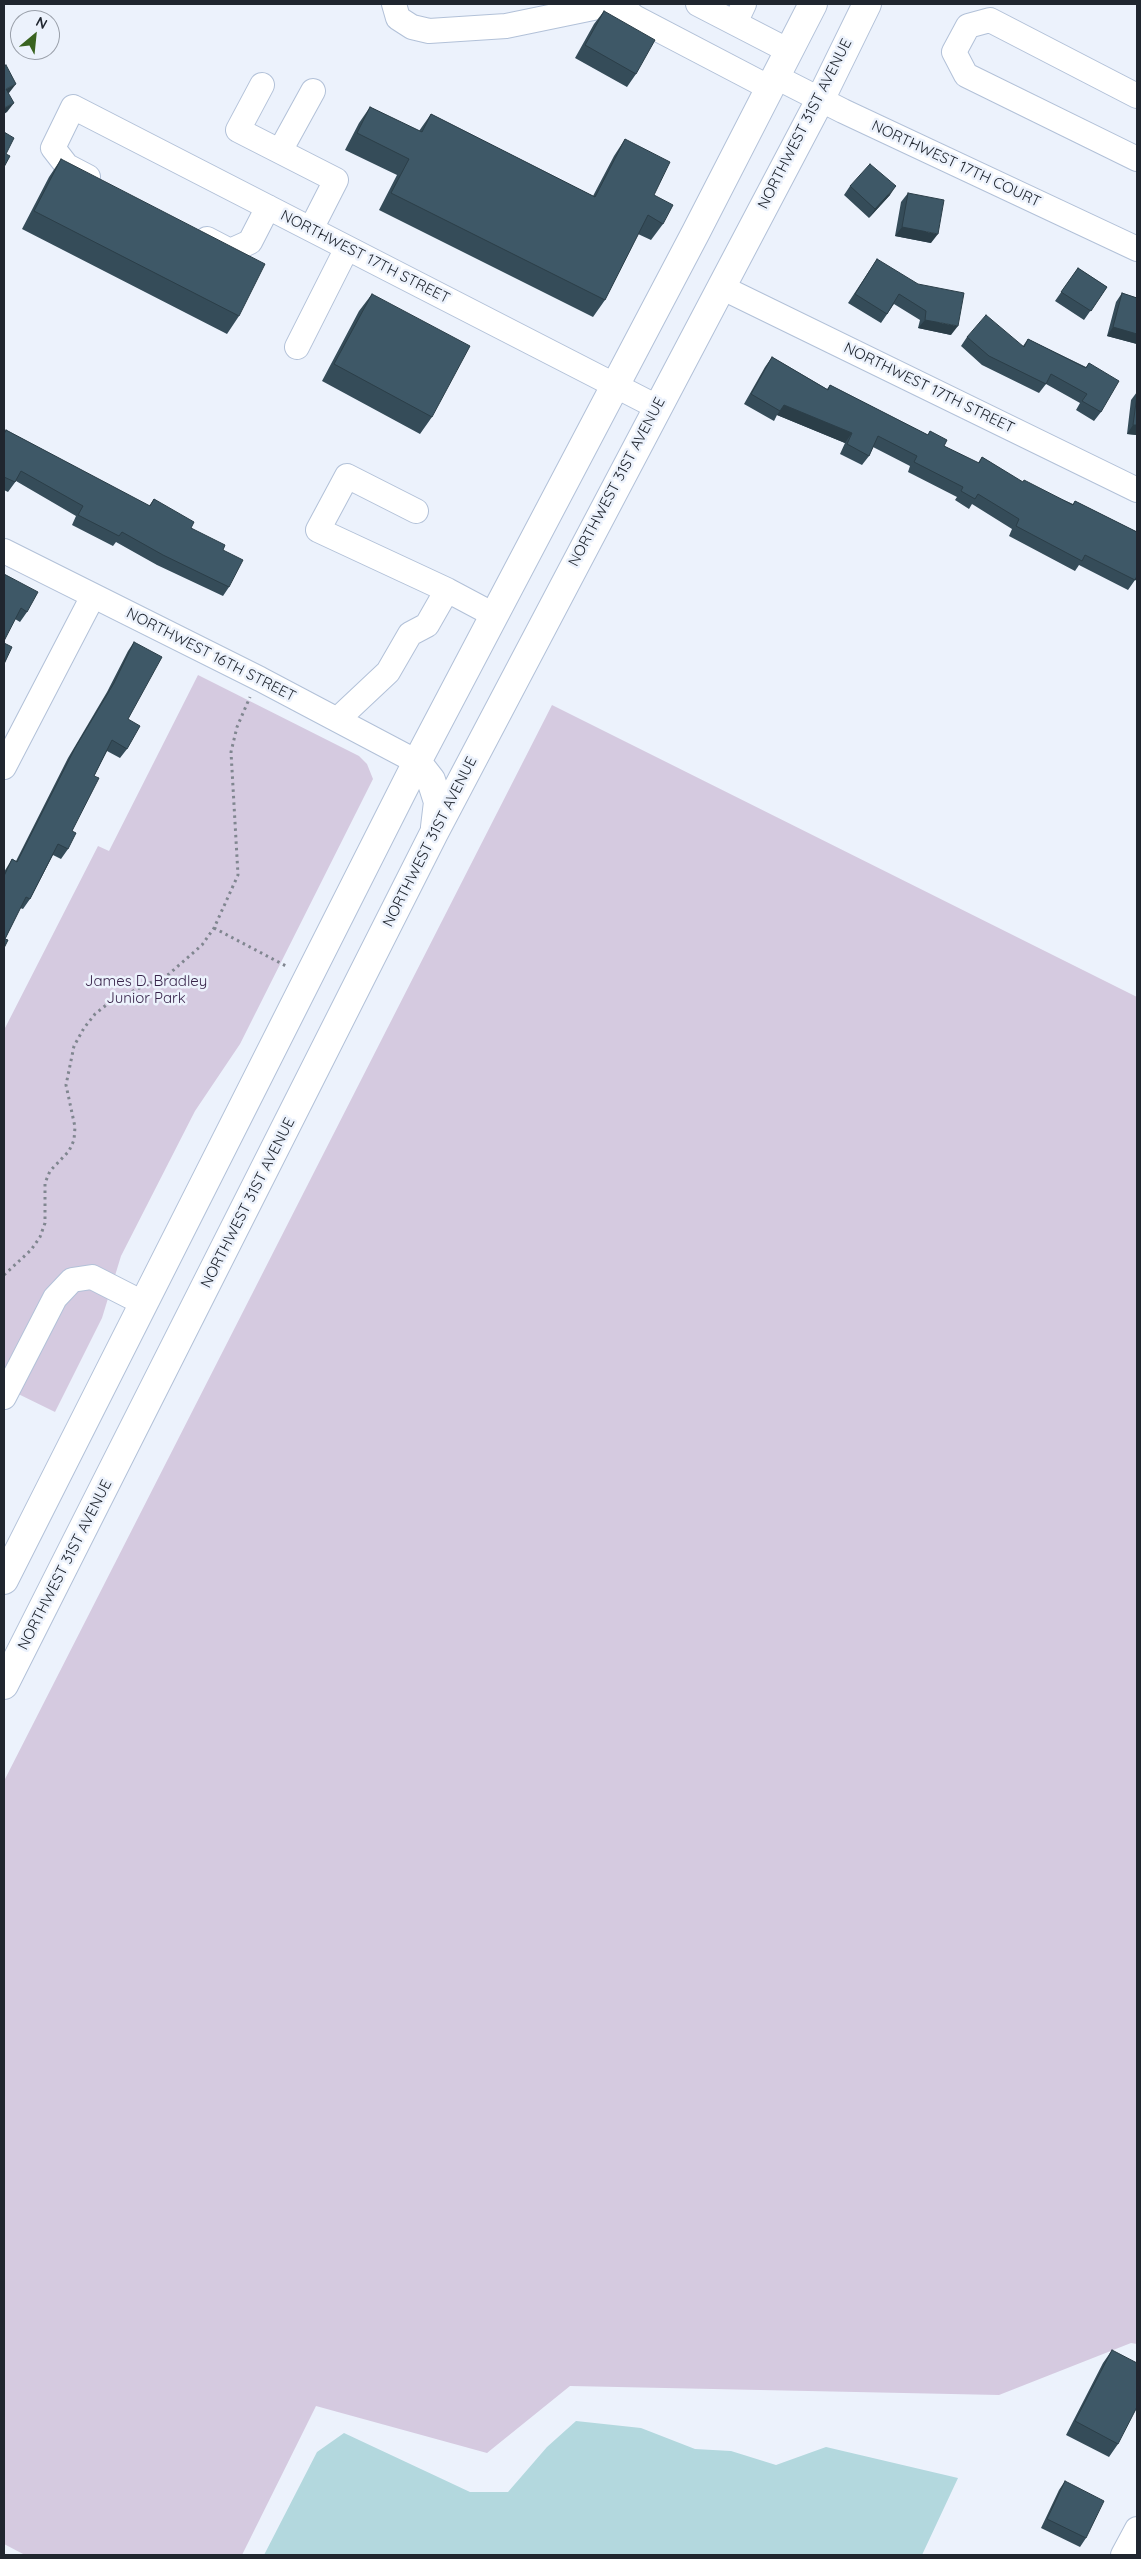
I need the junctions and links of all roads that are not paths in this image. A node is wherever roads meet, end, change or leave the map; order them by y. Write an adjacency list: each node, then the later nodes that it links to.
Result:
1 (394, 4): 7 (street)
2 (608, 4): 7 (street)
3 (698, 4): 6 (street)
4 (813, 4): 8 (main road)
5 (867, 4): 13 (main road, NORTHWEST 31ST AVENUE)
6 (740, 14): 8 (street)
7 (632, 16): 9 (street, NORTHWEST 17TH COURT)
8 (789, 52): 9 (main road)
9 (773, 82): 13 (street, NORTHWEST 17TH COURT); 24 (main road)
10 (262, 85): 14 (street)
11 (313, 91): 14 (street)
12 (1137, 96): 15 (street)
13 (820, 100): 21 (street, NORTHWEST 17TH COURT); 22 (main road, NORTHWEST 31ST AVENUE)
14 (280, 151): 19 (street)
15 (1137, 158)
16 (110, 189): 17 (street, NORTHWEST 17TH STREET)
17 (268, 207): 18 (street); 19 (street, NORTHWEST 17TH STREET)
18 (187, 229)
19 (311, 229): 20 (street, NORTHWEST 17TH STREET)
20 (347, 248): 23 (street); 24 (street, NORTHWEST 17TH STREET)
21 (1137, 249)
22 (720, 287): 25 (main road, NORTHWEST 31ST AVENUE); 26 (street, NORTHWEST 17TH STREET)
23 (297, 347)
24 (616, 384): 25 (street, NORTHWEST 17TH STREET); 31 (main road)
25 (657, 407): 35 (main road, NORTHWEST 31ST AVENUE)
26 (1137, 490)
27 (416, 511): 29 (street)
28 (4, 551): 30 (street, NORTHWEST 16TH STREET)
29 (447, 590): 31 (street); 32 (street)
30 (92, 596): 32 (street, NORTHWEST 16TH STREET); 34 (street)
31 (494, 615): 33 (main road)
32 (338, 719): 33 (street, NORTHWEST 16TH STREET)
33 (417, 762): 35 (main road); 36 (main road)
34 (4, 766)
35 (434, 833): 39 (main road, NORTHWEST 31ST AVENUE)
36 (143, 1303): 37 (street); 38 (main road)
37 (4, 1397)
38 (4, 1580)
39 (4, 1685)
40 (1137, 2529): 41 (street)
41 (1123, 2555)

